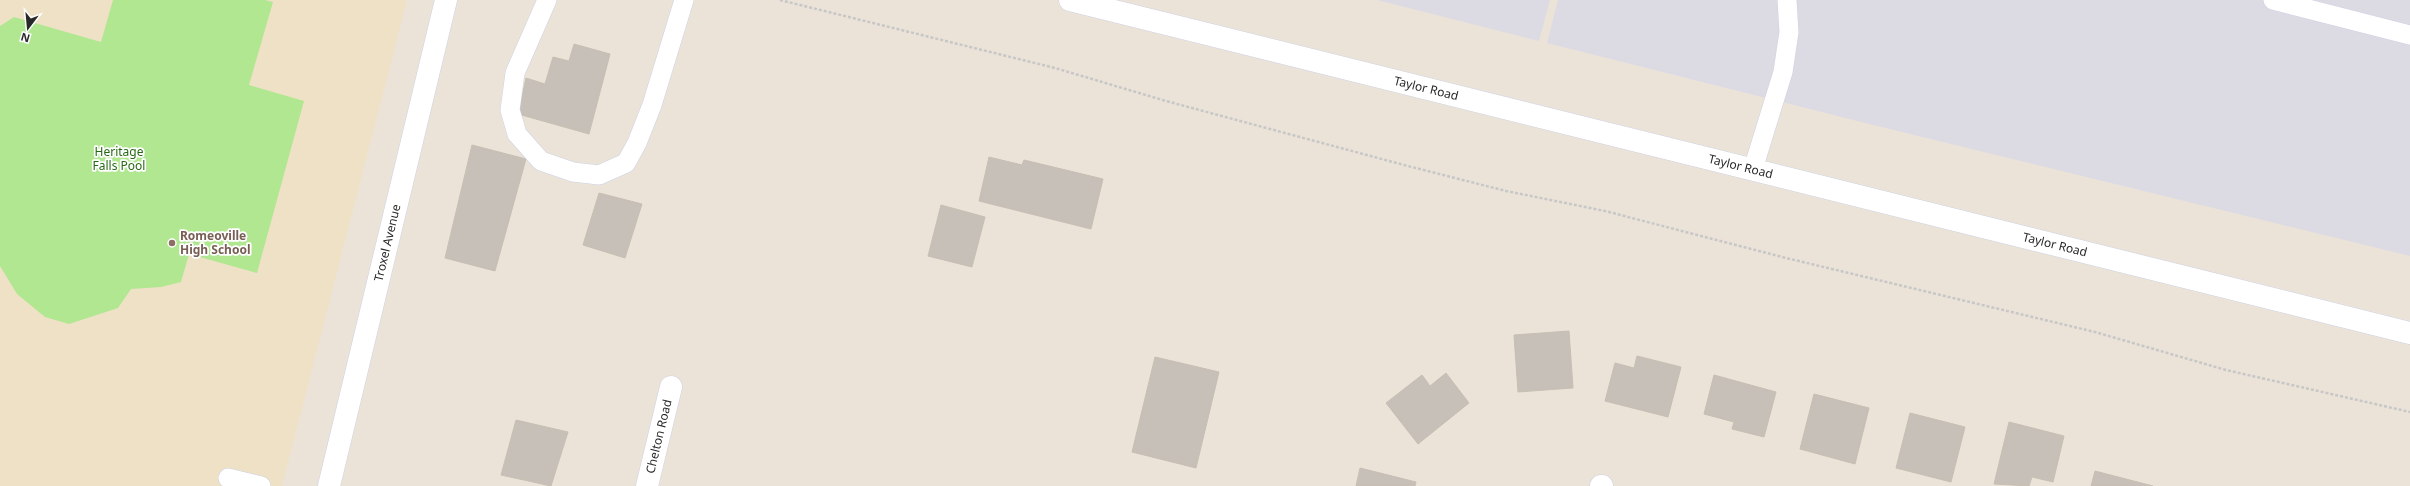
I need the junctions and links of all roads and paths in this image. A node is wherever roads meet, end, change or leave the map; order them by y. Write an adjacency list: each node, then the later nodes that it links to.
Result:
1 (446, 0): 15 (main road, Troxel Avenue)
2 (547, 0): 3 (lane)
3 (684, 0)
4 (780, 0): 12 (path)
5 (1070, 0): 9 (main road, Taylor Road)
6 (1787, 0): 9 (lane)
7 (2273, 0): 8 (lane)
8 (2410, 35)
9 (1753, 169): 10 (main road, Taylor Road)
10 (2410, 333)
11 (670, 386): 16 (main road, Chelton Road)
12 (2410, 412)
13 (228, 478): 14 (lane)
14 (261, 486)
15 (329, 486)
16 (647, 486)

